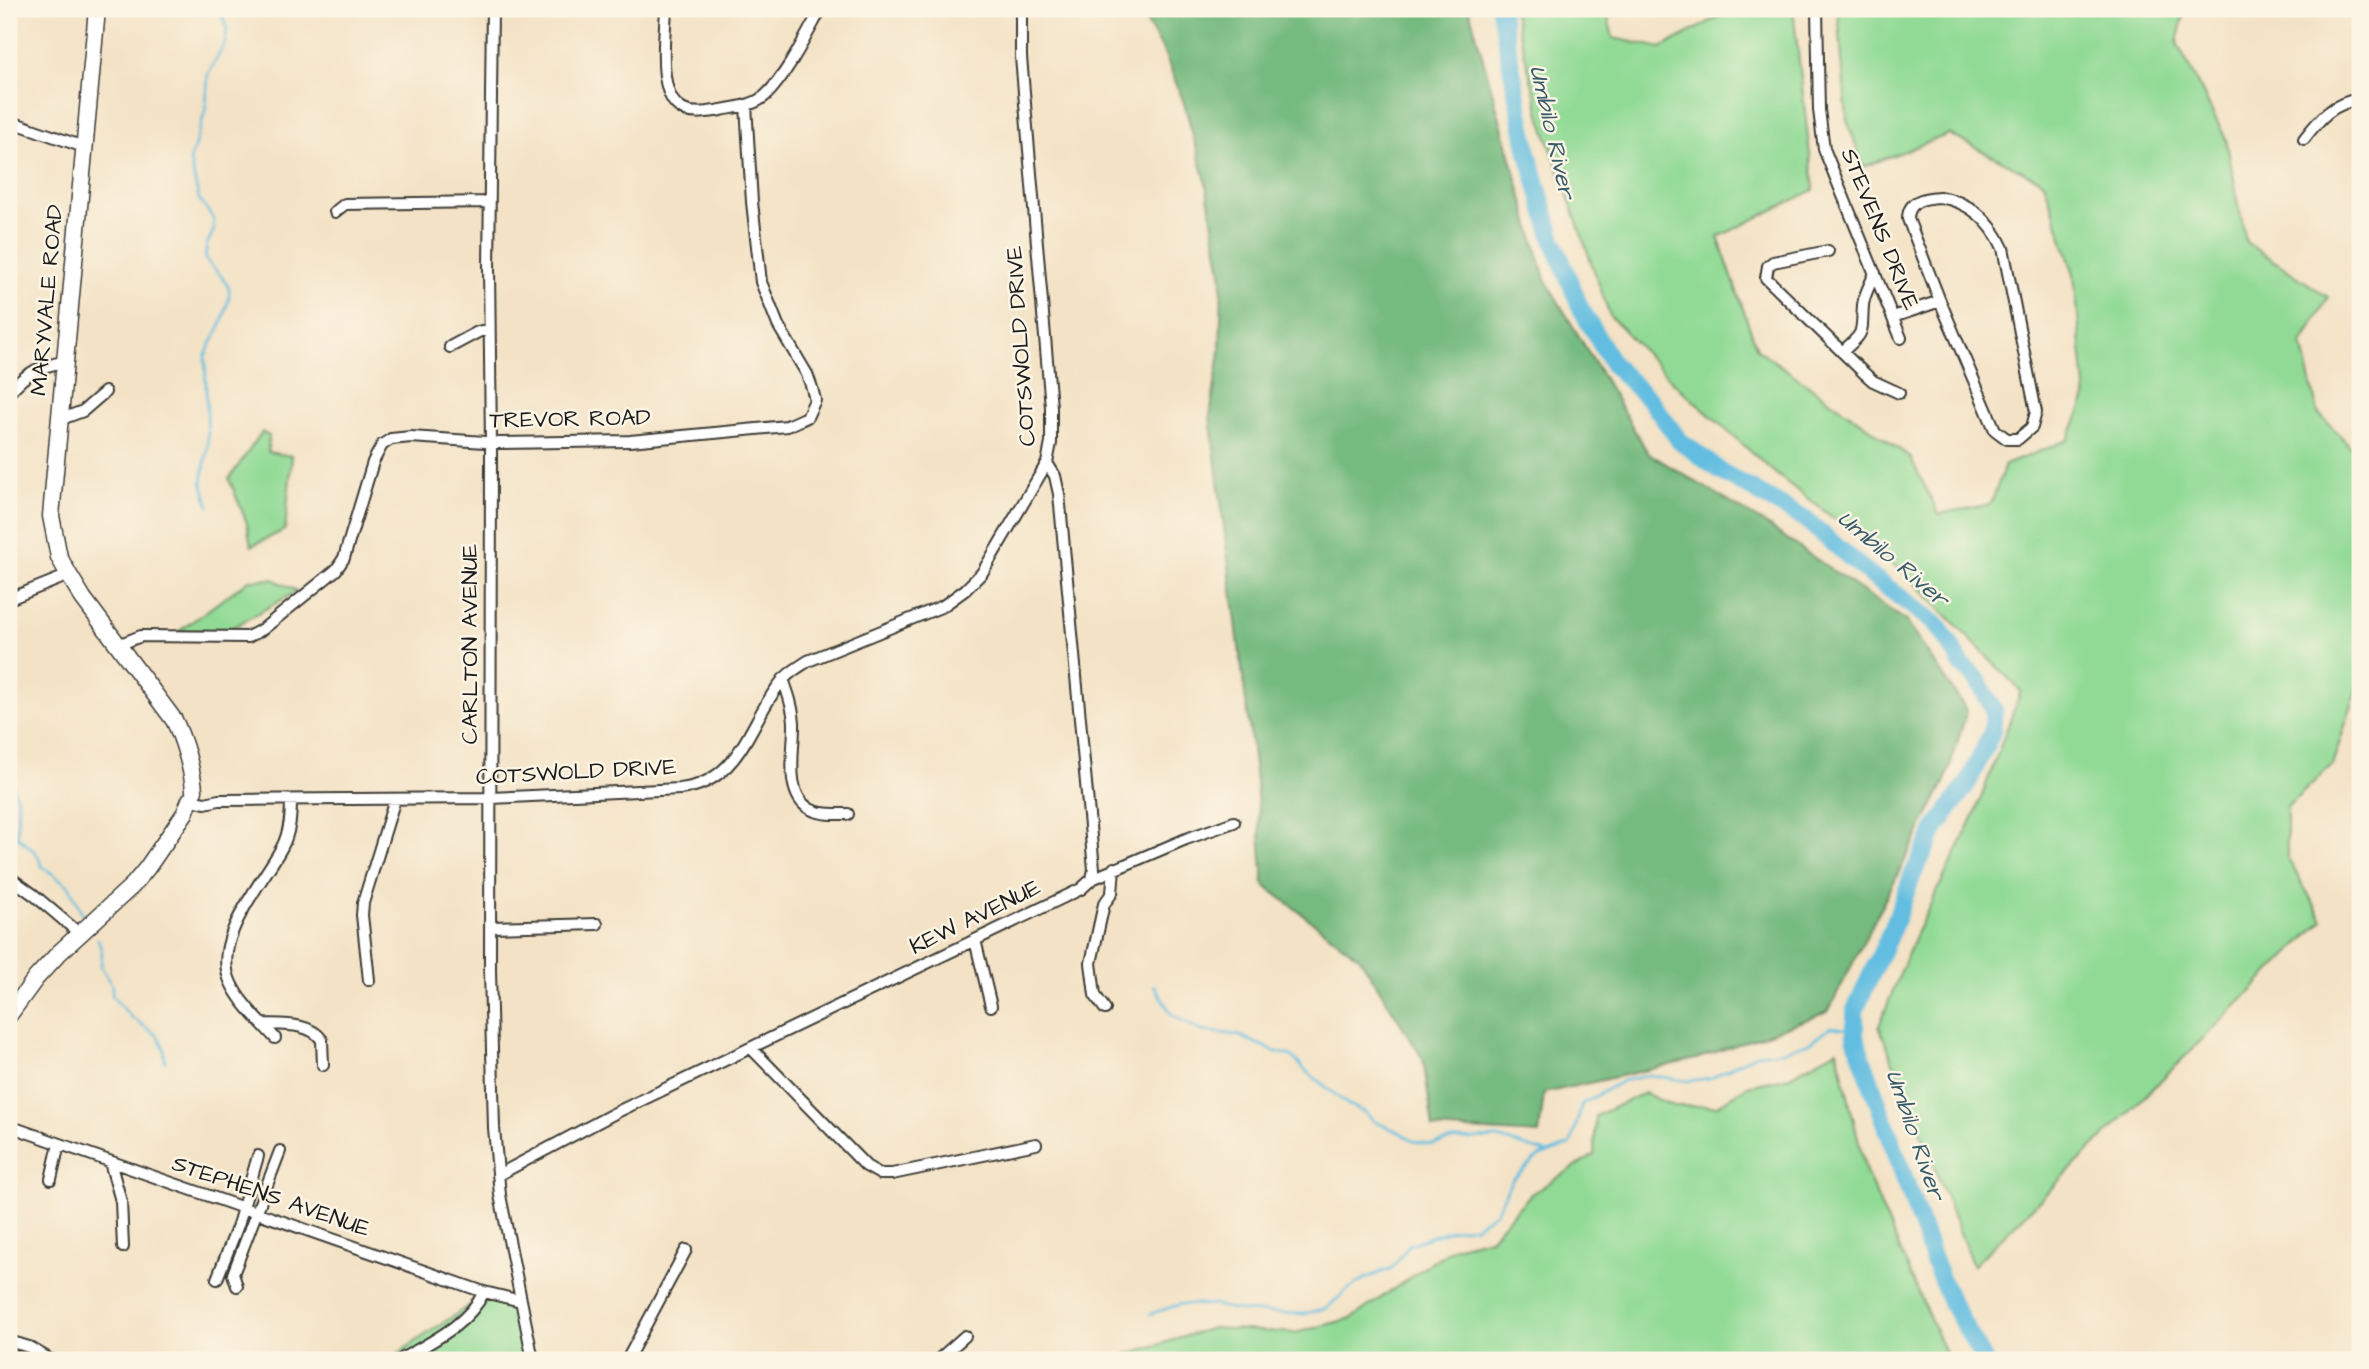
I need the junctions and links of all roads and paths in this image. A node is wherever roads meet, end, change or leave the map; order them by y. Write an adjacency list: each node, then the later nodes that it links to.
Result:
1 (97, 9): 11 (street, MARYVALE ROAD)
2 (492, 9): 12 (street, CARLTON AVENUE)
3 (666, 9): 8 (street)
4 (821, 9): 8 (street)
5 (1021, 9): 29 (street, COTSWOLD DRIVE)
6 (1818, 9): 15 (street, STEVENS DRIVE)
7 (2360, 99): 10 (street)
8 (746, 105): 28 (street, TREVOR ROAD)
9 (9, 121): 11 (street)
10 (2304, 139)
11 (84, 147): 22 (street, MARYVALE ROAD)
12 (489, 202): 13 (street); 18 (street, CARLTON AVENUE)
13 (335, 212)
14 (1828, 251): 21 (street)
15 (1875, 273): 17 (street, STEVENS DRIVE); 21 (street)
16 (1940, 301): 16 (street); 17 (street)
17 (1893, 317): 19 (street, STEVENS DRIVE)
18 (489, 329): 20 (street); 28 (street, CARLTON AVENUE)
19 (1901, 338)
20 (450, 347)
21 (1842, 352): 26 (street)
22 (64, 362): 24 (street); 27 (street, MARYVALE ROAD)
23 (9, 363): 24 (street)
24 (11, 390)
25 (105, 392): 27 (street)
26 (1899, 393)
27 (59, 420): 30 (street, MARYVALE ROAD)
28 (491, 442): 32 (street, TREVOR ROAD); 35 (street, CARLTON AVENUE)
29 (1047, 463): 33 (street, COTSWOLD DRIVE); 42 (street)
30 (68, 575): 31 (street); 32 (street, MARYVALE ROAD)
31 (9, 599)
32 (118, 645): 34 (street, MARYVALE ROAD)
33 (783, 679): 35 (street, COTSWOLD DRIVE); 38 (street)
34 (190, 795): 37 (street, COTSWOLD DRIVE); 45 (street, MARYVALE ROAD)
35 (491, 798): 36 (street, COTSWOLD DRIVE); 44 (street, CARLTON AVENUE)
36 (395, 799): 37 (street, COTSWOLD DRIVE); 47 (street)
37 (291, 800): 51 (street)
38 (848, 814)
39 (1234, 822): 40 (street, KEW AVENUE)
40 (1114, 868): 42 (street, KEW AVENUE); 49 (street)
41 (9, 877): 45 (street)
42 (1092, 879): 46 (street, KEW AVENUE)
43 (597, 924): 44 (street)
44 (491, 927): 61 (street, CARLTON AVENUE)
45 (80, 934): 50 (street, MARYVALE ROAD)
46 (975, 940): 48 (street); 53 (street, KEW AVENUE)
47 (369, 980)
48 (991, 1006)
49 (1105, 1009)
50 (9, 1015)
51 (262, 1024): 52 (street); 54 (street)
52 (275, 1038)
53 (751, 1048): 57 (street); 61 (street, KEW AVENUE)
54 (323, 1065)
55 (9, 1126): 56 (street, STEPHENS AVENUE)
56 (59, 1144): 60 (street, STEPHENS AVENUE); 62 (street)
57 (1036, 1144)
58 (280, 1151): 64 (street)
59 (258, 1156): 63 (street)
60 (110, 1162): 63 (street, STEPHENS AVENUE); 65 (street)
61 (498, 1175): 70 (street, CARLTON AVENUE)
62 (51, 1179)
63 (242, 1208): 64 (street, STEPHENS AVENUE); 67 (street)
64 (258, 1213): 68 (street); 69 (street, STEPHENS AVENUE)
65 (123, 1247)
66 (686, 1250): 76 (street)
67 (218, 1279)
68 (237, 1286)
69 (484, 1292): 70 (street, STEPHENS AVENUE); 74 (street)
70 (521, 1301): 75 (street, CARLTON AVENUE)
71 (965, 1336): 77 (street)
72 (9, 1341): 73 (street)
73 (51, 1360)
74 (400, 1360)
75 (533, 1360)
76 (626, 1360)
77 (939, 1360)

